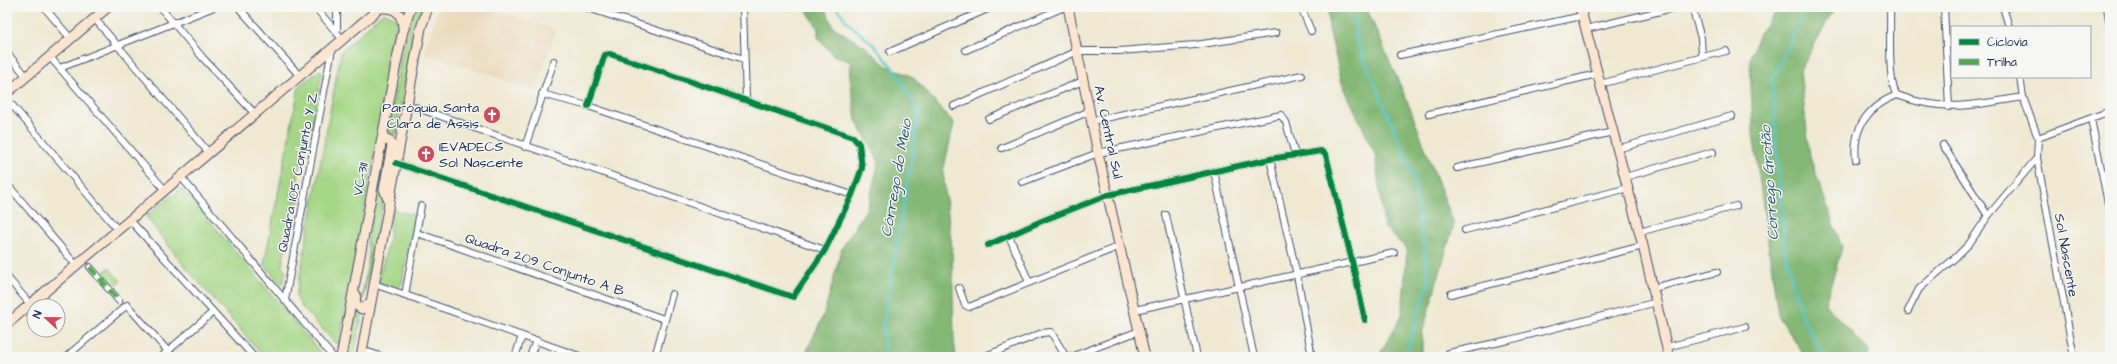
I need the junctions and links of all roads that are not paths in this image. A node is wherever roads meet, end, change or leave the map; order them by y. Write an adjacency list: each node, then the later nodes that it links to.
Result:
1 (44, 7): 33 (street)
2 (108, 7): 24 (street)
3 (160, 7): 25 (street)
4 (214, 7): 25 (street)
5 (238, 7): 49 (street)
6 (315, 7): 32 (street)
7 (337, 7): 32 (street)
8 (381, 7): 29 (street); 32 (street)
9 (411, 7): 29 (street, VC-311)
10 (428, 7): 60 (street)
11 (585, 7): 44 (street)
12 (743, 7): 44 (street)
13 (992, 7): 39 (street)
14 (1064, 7): 36 (street)
15 (1068, 7): 37 (street, Av. Central Sul)
16 (1301, 7): 30 (street)
17 (1677, 7): 28 (street)
18 (1692, 7): 43 (street)
19 (1890, 7): 56 (street)
20 (1944, 7): 63 (street)
21 (2003, 7): 26 (street)
22 (2107, 7): 27 (street)
23 (1581, 12): 28 (street); 41 (street)
24 (95, 18): 33 (street); 34 (street)
25 (173, 23): 34 (street); 66 (street)
26 (2009, 26)
27 (2110, 26)
28 (1586, 28): 47 (street)
29 (403, 31): 74 (street, VC-311)
30 (1311, 31)
31 (1276, 33): 37 (street)
32 (340, 36): 35 (street)
33 (71, 39): 42 (street)
34 (118, 45): 46 (street); 80 (street)
35 (332, 48): 49 (street); 132 (street, Quadra 105 Conjunto Y Z)
36 (966, 50)
37 (1078, 51): 52 (street, Av. Central Sul); 62 (street)
38 (1726, 51): 43 (street)
39 (890, 52)
40 (7, 53): 50 (street)
41 (1400, 55)
42 (50, 56): 46 (street); 50 (street)
43 (1702, 56): 53 (street)
44 (744, 59): 59 (street)
45 (554, 61): 55 (street)
46 (60, 68): 94 (street)
47 (1597, 74): 53 (street); 67 (street)
48 (1302, 75): 71 (street)
49 (300, 76): 66 (street)
50 (27, 77): 54 (street)
51 (2020, 78): 57 (street, Sol Nascente)
52 (1083, 81): 64 (street, Av. Central Sul); 69 (street)
53 (1600, 84): 72 (street)
54 (7, 94)
55 (542, 94): 61 (street); 76 (street)
56 (1897, 95): 63 (street); 85 (street)
57 (2023, 96): 63 (street); 73 (street, Sol Nascente)
58 (7, 99): 104 (street)
59 (746, 100): 61 (street); 95 (street)
60 (406, 104): 76 (street); 86 (street)
61 (588, 106): 95 (street)
62 (954, 106)
63 (1949, 107)
64 (1090, 111): 71 (street, Av. Central Sul); 77 (street)
65 (2110, 111): 70 (street)
66 (255, 114): 80 (street)
67 (1429, 114)
68 (1732, 116): 78 (street)
69 (988, 119)
70 (2091, 119): 73 (street); 100 (street)
71 (1092, 122): 81 (street, Av. Central Sul)
72 (1613, 132): 78 (street); 87 (street)
73 (2038, 138): 83 (street, Sol Nascente)
74 (381, 143): 97 (street); 113 (street, VC-311)
75 (1943, 145): 102 (street)
76 (525, 147): 112 (street)
77 (1002, 148)
78 (1617, 149): 89 (street)
79 (1713, 152): 89 (street)
80 (209, 153): 90 (street)
81 (1098, 153): 82 (street); 91 (street); 96 (street, Av. Central Sul)
82 (1294, 155): 84 (street); 115 (street)
83 (2037, 158): 102 (street); 170 (street, Sol Nascente)
84 (1270, 159): 88 (street); 119 (street)
85 (1856, 160)
86 (396, 163): 97 (street); 112 (street)
87 (1457, 168)
88 (1214, 171): 96 (street); 124 (street)
89 (1625, 176): 93 (street)
90 (181, 177): 94 (street); 132 (street)
91 (1022, 182)
92 (7, 184): 116 (street)
93 (1628, 188): 105 (street); 106 (street)
94 (165, 190): 103 (street)
95 (852, 195): 112 (street)
96 (1108, 195): 108 (street); 110 (street, Av. Central Sul)
97 (389, 202): 122 (street)
98 (421, 206): 107 (street)
99 (1736, 206): 106 (street)
100 (2110, 213)
101 (1166, 215): 133 (street)
102 (1988, 216): 138 (street)
103 (130, 220): 104 (street); 139 (street)
104 (118, 230): 116 (street)
105 (1465, 230)
106 (1639, 232): 111 (street)
107 (417, 233): 128 (street); 140 (street, Quadra 209 Conjunto A B)
108 (1009, 236): 109 (street); 121 (street)
109 (988, 245)
110 (1120, 246): 121 (street); 137 (street, Av. Central Sul)
111 (1643, 246): 125 (street); 127 (street)
112 (825, 250)
113 (361, 253): 135 (street); 156 (street, VC-311)
114 (1394, 253): 115 (street)
115 (1352, 261): 119 (street); 141 (street)
116 (76, 265): 129 (street)
117 (90, 267): 131 (street)
118 (1717, 272): 125 (street)
119 (1297, 275): 124 (street); 168 (street)
120 (7, 276): 130 (street)
121 (1029, 282): 123 (street)
122 (374, 284): 128 (street); 135 (street)
123 (959, 288)
124 (1241, 288): 133 (street); 167 (street)
125 (1653, 288): 134 (street)
126 (672, 294): 140 (street)
127 (1451, 294)
128 (405, 295): 145 (street)
129 (37, 298)
130 (26, 299)
131 (119, 300)
132 (285, 300): 155 (street)
133 (1184, 300): 137 (street); 166 (street)
134 (1656, 302): 147 (street); 150 (street)
135 (370, 303): 149 (street)
136 (26, 307): 142 (street)
137 (1135, 310): 144 (street, Av. Central Sul)
138 (1908, 311)
139 (213, 312): 148 (street); 154 (street)
140 (664, 319): 161 (street)
141 (1364, 320)
142 (7, 324)
143 (1745, 327): 147 (street)
144 (1139, 331): 164 (street); 165 (street, Av. Central Sul)
145 (522, 336): 146 (street); 158 (street)
146 (536, 340): 159 (street); 160 (street)
147 (1667, 348): 169 (street)
148 (168, 351): 151 (street); 152 (street); 153 (street)
149 (362, 353): 157 (street)
150 (1449, 353)
151 (66, 357)
152 (161, 357)
153 (173, 357)
154 (254, 357)
155 (333, 357)
156 (341, 357)
157 (383, 357)
158 (515, 357)
159 (530, 357)
160 (582, 357)
161 (655, 357)
162 (983, 357): 163 (street)
163 (1066, 357)
164 (1071, 357)
165 (1145, 357)
166 (1197, 357)
167 (1254, 357)
168 (1312, 357)
169 (1669, 357)
170 (2074, 357)

